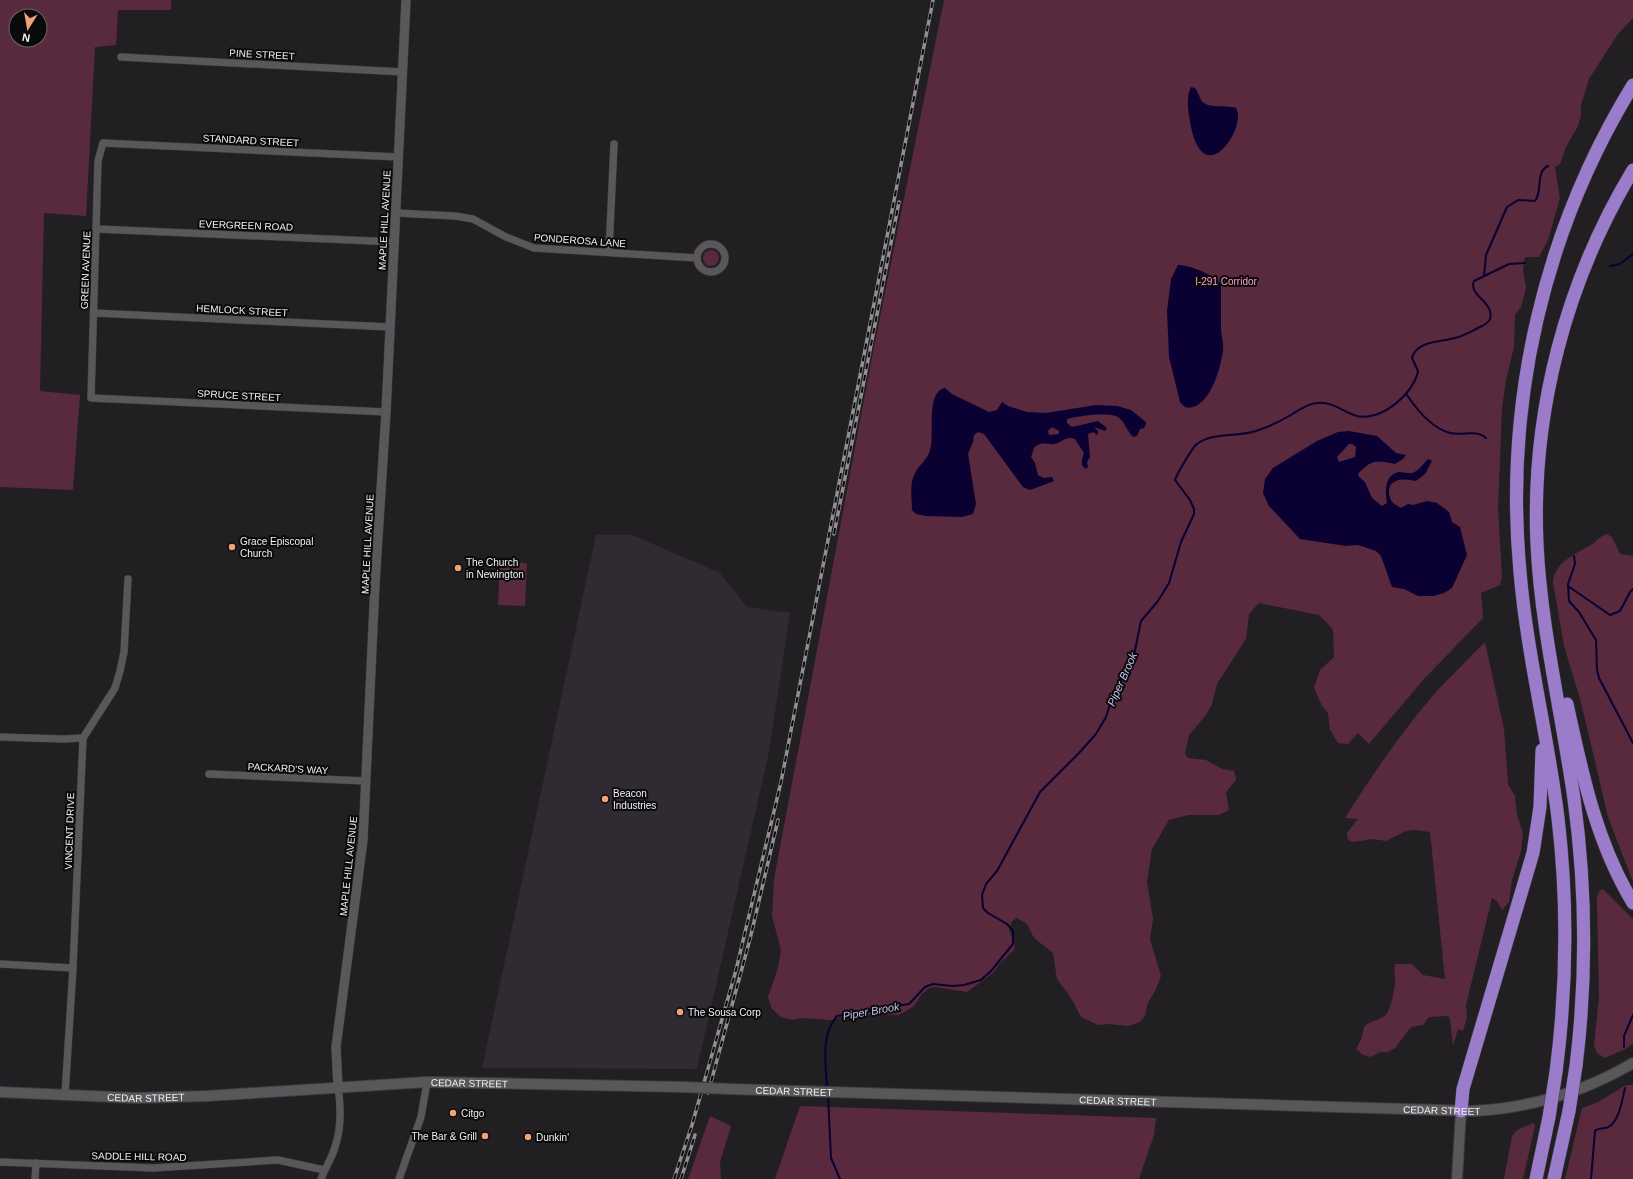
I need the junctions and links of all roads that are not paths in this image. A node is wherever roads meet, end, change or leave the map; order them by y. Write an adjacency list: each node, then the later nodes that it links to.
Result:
1 (406, 0): 3 (street, MAPLE HILL AVENUE)
2 (121, 57): 3 (street, PINE STREET)
3 (403, 72): 7 (street, MAPLE HILL AVENUE)
4 (1633, 85): 20 (highway)
5 (103, 142): 7 (street, STANDARD STREET); 10 (street, GREEN AVENUE)
6 (614, 144): 12 (street)
7 (398, 157): 9 (street, MAPLE HILL AVENUE)
8 (1633, 170): 19 (highway)
9 (396, 213): 11 (street, MAPLE HILL AVENUE); 12 (street, PONDEROSA LANE)
10 (96, 229): 11 (street, EVERGREEN ROAD); 14 (street, GREEN AVENUE)
11 (394, 242): 15 (street, MAPLE HILL AVENUE)
12 (609, 252): 13 (street, PONDEROSA LANE)
13 (697, 258)
14 (94, 313): 15 (street, HEMLOCK STREET); 16 (street, GREEN AVENUE)
15 (390, 327): 17 (street, MAPLE HILL AVENUE)
16 (91, 398): 17 (street, SPRUCE STREET)
17 (386, 412): 24 (street, MAPLE HILL AVENUE)
18 (128, 579): 22 (street, VINCENT DRIVE)
19 (1546, 625): 25 (highway); 42 (highway, bridge)
20 (1545, 735): 33 (highway); 41 (highway, bridge)
21 (0, 737): 22 (street)
22 (83, 738): 27 (street, VINCENT DRIVE)
23 (209, 774): 24 (street, PACKARD'S WAY)
24 (366, 781): 30 (street, MAPLE HILL AVENUE)
25 (1633, 903)
26 (0, 964): 27 (street)
27 (73, 968): 32 (street, VINCENT DRIVE)
28 (1633, 1063): 33 (main road, CEDAR STREET)
29 (427, 1082): 30 (main road, CEDAR STREET); 33 (main road, CEDAR STREET, bridge); 39 (street)
30 (338, 1087): 32 (main road, CEDAR STREET); 36 (street)
31 (0, 1092): 32 (main road, CEDAR STREET)
32 (65, 1095)
33 (1460, 1111): 40 (main road)
34 (0, 1162): 35 (street, SADDLE HILL ROAD)
35 (36, 1163): 36 (street, SADDLE HILL ROAD); 37 (street)
36 (324, 1170): 38 (street)
37 (35, 1179)
38 (321, 1179)
39 (399, 1179)
40 (1457, 1179)
41 (1536, 1179)
42 (1554, 1179)

